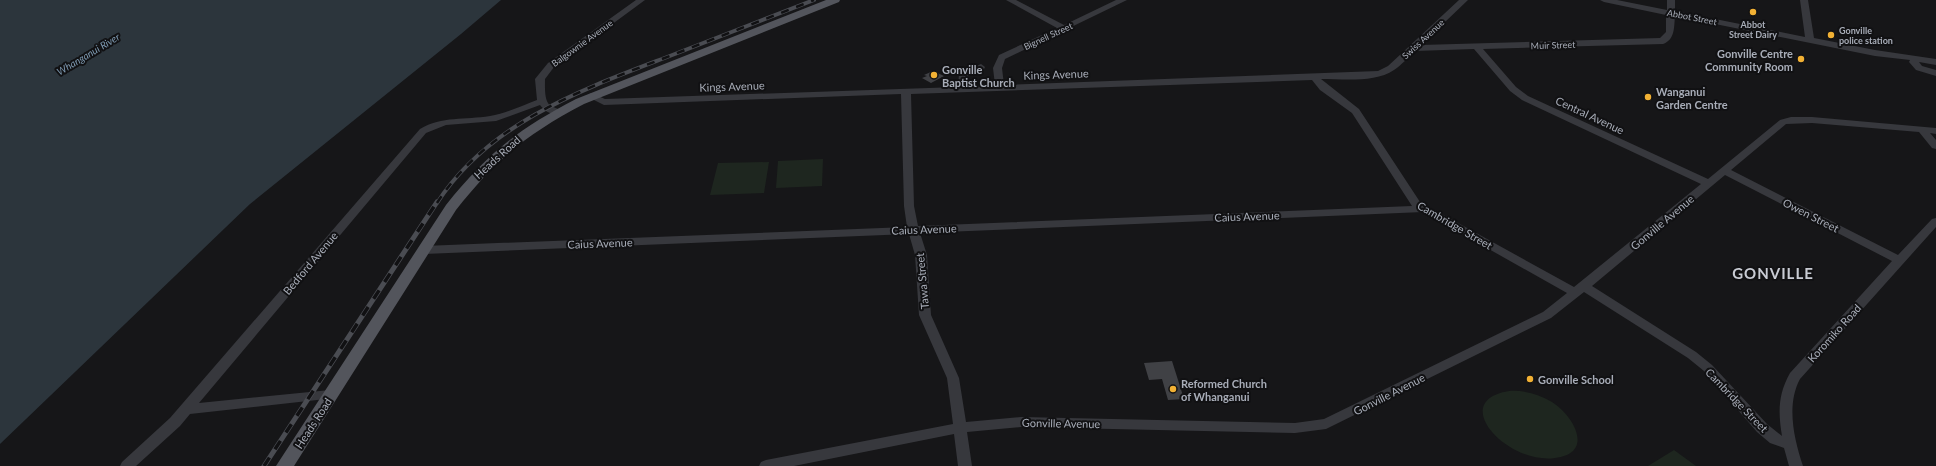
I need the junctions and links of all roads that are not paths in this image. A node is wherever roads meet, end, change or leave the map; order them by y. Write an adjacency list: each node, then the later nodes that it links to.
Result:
1 (650, 0): 9 (street)
2 (835, 0): 26 (main road, Heads Road)
3 (1010, 0): 11 (street)
4 (1123, 0): 11 (street, Bignell Street)
5 (1464, 0): 14 (street, Swiss Avenue)
6 (1604, 0): 10 (street, Abbot Street)
7 (1671, 0): 10 (street)
8 (1804, 0): 12 (street)
9 (640, 1): 27 (street, Balgownie Avenue)
10 (1670, 13): 12 (street, Abbot Street); 13 (street, Muir Street)
11 (1064, 28): 23 (street, Bignell Street)
12 (1810, 40): 15 (street, Abbot Street)
13 (1477, 47): 14 (street, Muir Street); 33 (street, Central Avenue)
14 (1413, 48): 20 (street, Swiss Avenue)
15 (1874, 53): 16 (street, Abbot Street); 17 (street, Abbot Street)
16 (1931, 60): 17 (street)
17 (1916, 66): 19 (street, Abbot Street)
18 (981, 67): 24 (street)
19 (1932, 72): 21 (street, Abbot Street)
20 (1380, 73): 22 (street, Kings Avenue)
21 (1936, 76)
22 (1315, 78): 23 (street, Kings Avenue); 34 (street, Cambridge Street)
23 (1000, 88): 24 (street, Kings Avenue)
24 (963, 90): 25 (street, Kings Avenue)
25 (906, 91): 26 (street, Kings Avenue); 36 (street, Tawa Street)
26 (591, 96): 28 (main road, Heads Road)
27 (542, 101): 28 (street); 41 (street, Bedford Avenue)
28 (557, 112): 37 (main road, Heads Road)
29 (1922, 130): 30 (street, Gonville Avenue); 31 (street); 32 (street, Gonville Avenue)
30 (1936, 131)
31 (1936, 146)
32 (1724, 170): 33 (street, Gonville Avenue); 38 (street, Owen Street)
33 (1708, 183): 39 (street, Gonville Avenue)
34 (1424, 209): 36 (street, Caius Avenue); 39 (street, Cambridge Street)
35 (1936, 221): 38 (street, Koromiko Road)
36 (913, 230): 37 (street, Caius Avenue); 42 (street, Tawa Street)
37 (424, 250): 40 (main road, Heads Road)
38 (1899, 260): 43 (street, Koromiko Road)
39 (1580, 290): 42 (street, Gonville Avenue); 43 (street, Cambridge Street)
40 (330, 395): 41 (street); 45 (main road, Heads Road)
41 (186, 409): 44 (street, Bedford Avenue)
42 (960, 428): 46 (street, Gonville Avenue); 47 (street, Tawa Street)
43 (1791, 445): 48 (street, Koromiko Road)
44 (127, 466)
45 (285, 466)
46 (766, 466)
47 (965, 466)
48 (1796, 466)

